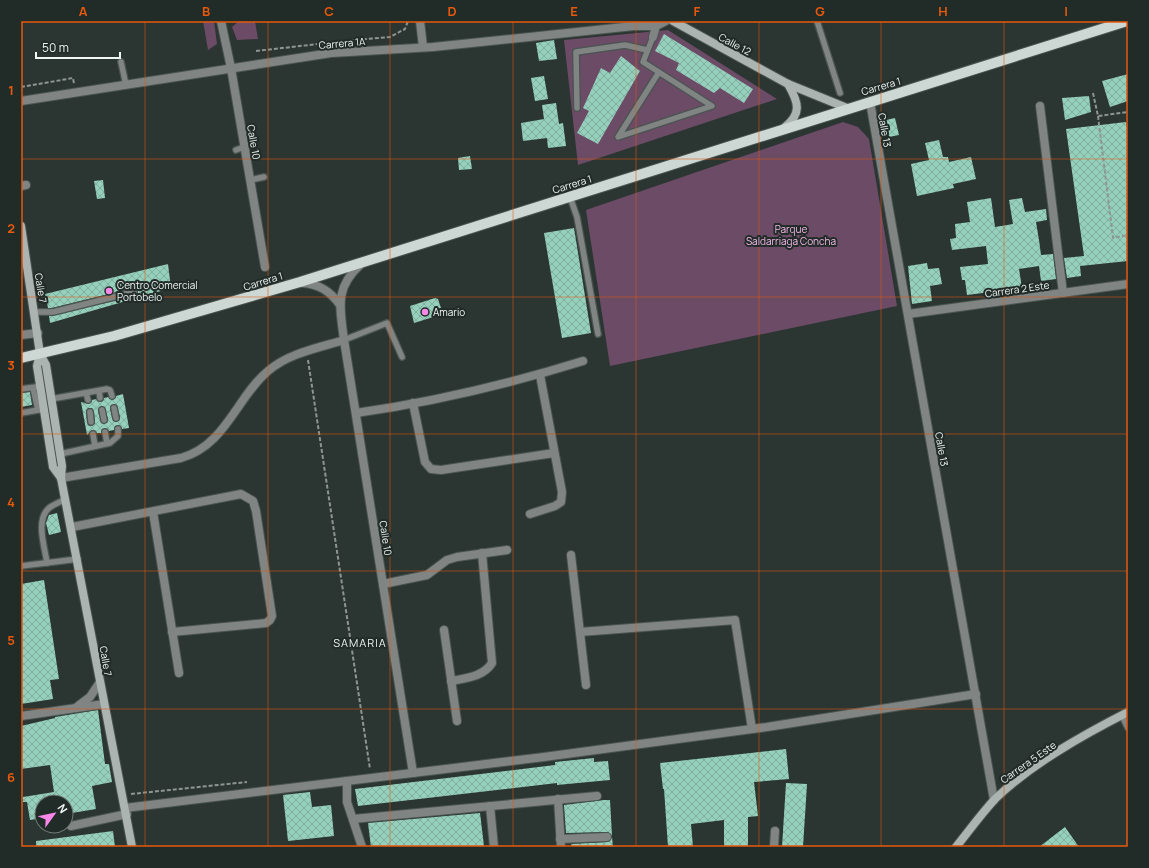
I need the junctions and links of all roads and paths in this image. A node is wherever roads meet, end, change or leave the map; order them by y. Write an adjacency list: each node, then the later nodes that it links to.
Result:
1 (221, 21): 14 (street, Calle 10)
2 (408, 21): 12 (path)
3 (420, 21): 10 (street)
4 (666, 21): 8 (street, Carrera 1A)
5 (673, 21): 16 (street, Calle 12)
6 (817, 21): 20 (lane)
7 (1127, 21): 23 (main road, Carrera 1)
8 (656, 26): 9 (street); 10 (street, Carrera 1A)
9 (653, 37): 11 (lane)
10 (423, 47): 14 (street, Carrera 1A)
11 (647, 50): 15 (lane); 25 (lane)
12 (256, 51)
13 (121, 62): 17 (lane)
14 (231, 68): 17 (street, Carrera 1A); 30 (street, Calle 10)
15 (659, 72): 15 (lane)
16 (788, 84): 26 (street, Calle 12); 29 (street)
17 (126, 85): 19 (street, Carrera 1A)
18 (21, 87): 19 (path)
19 (75, 93): 22 (street, Carrera 1A)
20 (840, 93)
21 (1093, 93): 28 (path)
22 (21, 101)
23 (870, 102): 26 (main road, Carrera 1); 45 (street, Calle 13)
24 (1040, 106): 42 (street)
25 (578, 108)
26 (847, 108): 29 (main road, Carrera 1)
27 (1128, 112): 28 (path)
28 (1098, 116): 36 (path)
29 (784, 129): 34 (main road, Carrera 1)
30 (244, 147): 31 (lane); 33 (street, Calle 10)
31 (236, 150)
32 (264, 177): 33 (lane)
33 (250, 180): 38 (street, Calle 10)
34 (570, 197): 37 (main road, Carrera 1); 47 (lane)
35 (21, 226): 44 (street, Calle 7)
36 (1128, 235)
37 (361, 264): 39 (main road, Carrera 1); 43 (street, Calle 10)
38 (266, 267)
39 (300, 282): 43 (street); 51 (main road, Carrera 1)
40 (1128, 284): 42 (street, Carrera 2 Este)
41 (134, 292): 44 (lane)
42 (1063, 293): 45 (street, Carrera 2 Este)
43 (340, 305): 49 (street, Calle 10)
44 (35, 312): 46 (street, Calle 7)
45 (908, 314): 100 (street, Calle 13)
46 (38, 333): 48 (street); 51 (street, Calle 7)
47 (598, 334)
48 (21, 335)
49 (344, 340): 50 (street); 52 (lane); 70 (street, Calle 10)
50 (306, 351): 81 (street); 108 (path)
51 (40, 354): 53 (main road, Carrera 1); 56 (street, Calle 7); 62 (street, Calle 7)
52 (402, 357)
53 (21, 358)
54 (582, 361): 55 (street)
55 (540, 375): 64 (street); 79 (street)
56 (37, 387): 57 (lane); 66 (street, Calle 7)
57 (21, 390)
58 (99, 391): 59 (lane); 60 (lane); 61 (lane)
59 (86, 393): 62 (lane); 63 (lane)
60 (112, 396)
61 (100, 398)
62 (51, 399): 80 (street, Calle 7)
63 (88, 400)
64 (413, 403): 70 (street); 79 (street)
65 (114, 408): 71 (lane)
66 (41, 410): 69 (lane); 81 (street, Calle 7)
67 (102, 410): 72 (lane)
68 (90, 412): 73 (lane)
69 (21, 413)
70 (356, 413): 92 (street, Calle 10)
71 (116, 418)
72 (104, 420)
73 (91, 422)
74 (118, 430): 77 (lane)
75 (105, 432): 77 (lane)
76 (93, 434): 78 (lane)
77 (107, 444): 78 (lane)
78 (96, 446): 80 (lane)
79 (554, 453): 84 (street)
80 (60, 454): 81 (street, Calle 7)
81 (61, 478): 82 (street, Calle 7)
82 (66, 499): 85 (street, Calle 7); 90 (lane)
83 (153, 512): 85 (street); 94 (street); 94 (street)
84 (530, 514)
85 (72, 527): 89 (street, Calle 7)
86 (507, 550): 87 (street)
87 (482, 553): 92 (street); 97 (street)
88 (571, 555): 95 (street)
89 (78, 560): 90 (lane); 98 (street, Calle 7)
90 (47, 563): 91 (lane)
91 (21, 566)
92 (383, 584): 109 (street, Calle 10)
93 (444, 630): 97 (street)
94 (172, 632): 96 (street)
95 (580, 632): 99 (street); 107 (street)
96 (179, 673)
97 (451, 681): 105 (street)
98 (100, 682): 101 (street, Calle 7); 102 (street)
99 (586, 685)
100 (976, 694): 107 (street); 113 (street, Calle 13)
101 (104, 704): 102 (street); 115 (street, Calle 7)
102 (75, 708): 104 (street)
103 (1125, 714): 106 (lane); 113 (street, Carrera 5 Este)
104 (21, 716)
105 (457, 721)
106 (1128, 728)
107 (752, 729): 109 (street)
108 (370, 769)
109 (414, 773): 110 (street)
110 (347, 781): 115 (street); 116 (street)
111 (597, 796): 112 (street)
112 (558, 800): 114 (street); 120 (street)
113 (994, 800): 125 (street, Carrera 5 Este)
114 (490, 806): 116 (street); 123 (street)
115 (126, 811): 117 (street); 121 (street, Calle 7)
116 (353, 819): 122 (street)
117 (74, 825)
118 (775, 831): 124 (street)
119 (607, 836): 120 (street)
120 (560, 843)
121 (132, 847)
122 (362, 847)
123 (494, 847)
124 (774, 847)
125 (956, 847)

